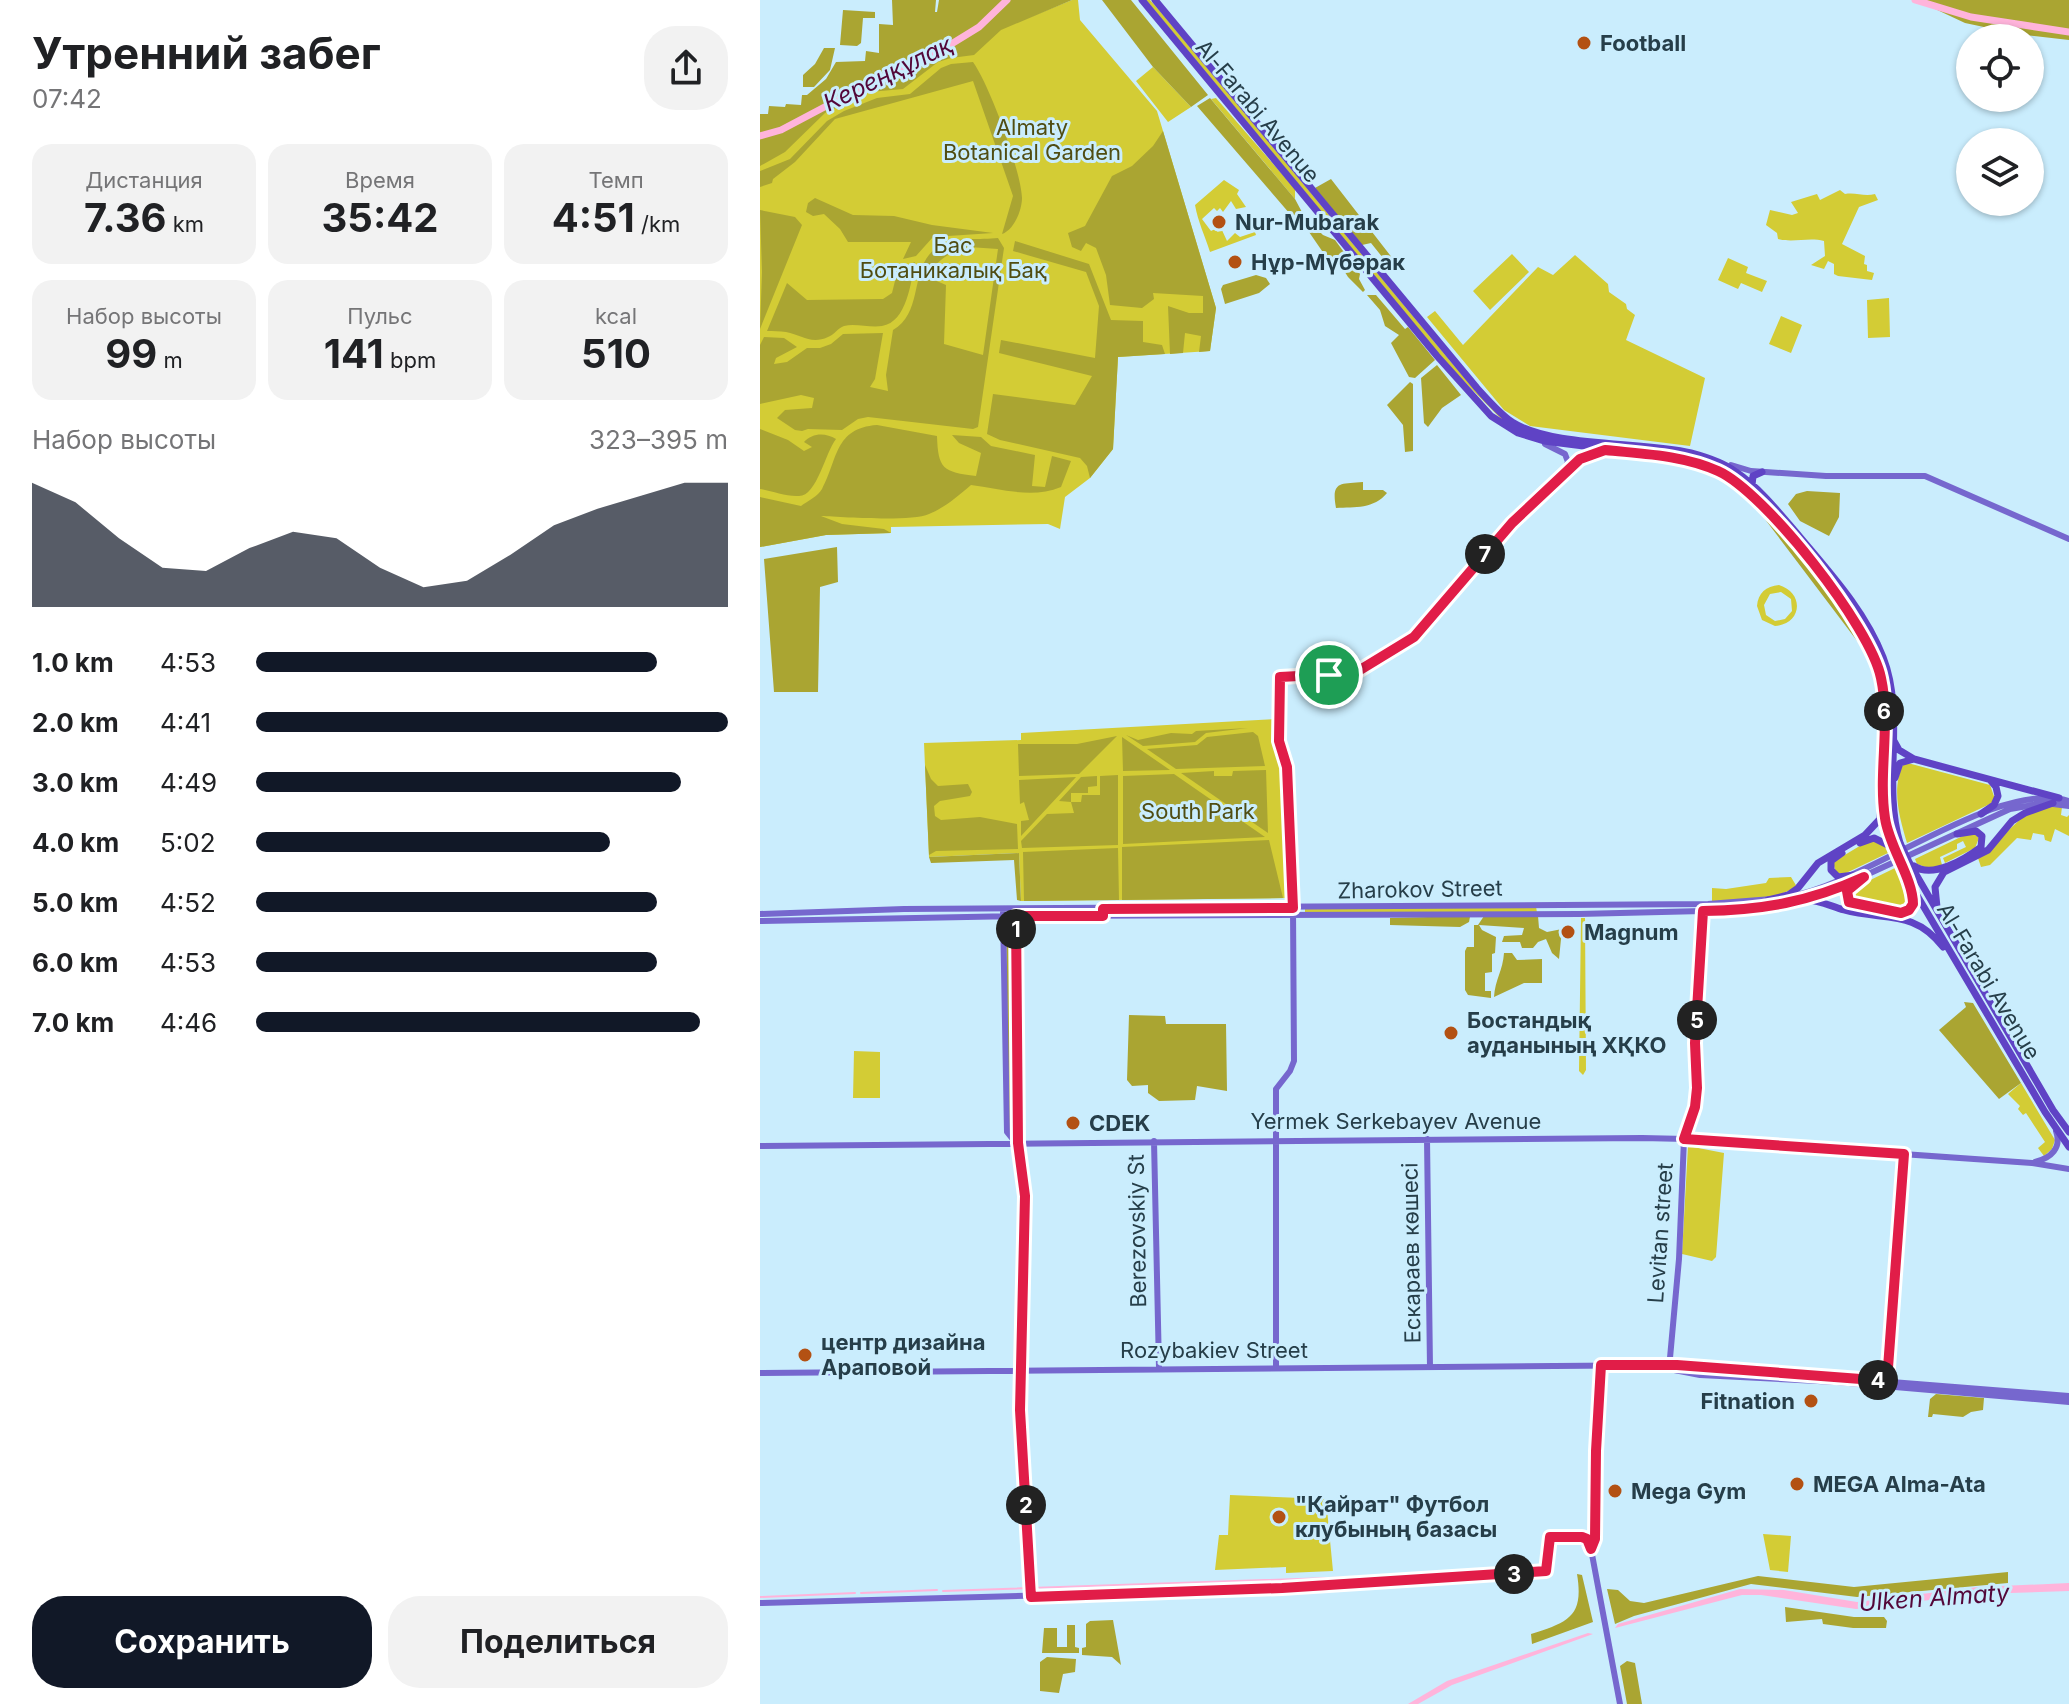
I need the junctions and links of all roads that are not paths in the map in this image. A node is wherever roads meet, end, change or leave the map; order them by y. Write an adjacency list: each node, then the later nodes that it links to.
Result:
1 (1142, 0): 3 (main road, Al-Farabi Avenue)
2 (1155, 0): 5 (main road, Al-Farabi Avenue)
3 (1526, 437): 4 (main road, Al-Farabi Avenue); 7 (street)
4 (1605, 450): 7 (street); 11 (main road, Al-Farabi Avenue)
5 (1695, 454): 6 (street); 8 (main road, Al-Farabi Avenue)
6 (1762, 472): 8 (main road); 9 (street)
7 (1561, 475): 27 (street)
8 (1752, 485): 10 (main road, Al-Farabi Avenue)
9 (2069, 539)
10 (1892, 733): 12 (main road); 17 (main road, Al-Farabi Avenue)
11 (1883, 750): 19 (main road, Al-Farabi Avenue); 23 (main road)
12 (1914, 759): 13 (main road); 17 (main road)
13 (1989, 780): 14 (main road); 16 (main road)
14 (2056, 801): 15 (street); 16 (street, Zharokov Street); 18 (street, Zharokov Street); 31 (main road)
15 (2069, 804)
16 (1981, 814): 21 (street, Zharokov Street)
17 (1894, 820): 19 (main road, Al-Farabi Avenue)
18 (1957, 834): 20 (main road); 22 (street, Zharokov Street)
19 (1893, 844): 20 (main road, Al-Farabi Avenue, bridge); 20 (main road, Al-Farabi Avenue, bridge); 21 (main road)
20 (1908, 866): 22 (main road); 31 (main road, Al-Farabi Avenue); 33 (main road, Al-Farabi Avenue)
21 (1854, 875): 23 (street, Zharokov Street)
22 (1864, 877): 24 (street, Zharokov Street)
23 (1768, 900): 25 (street, Zharokov Street)
24 (1806, 900): 26 (street, Zharokov Street); 33 (main road)
25 (1538, 910): 26 (street, Zharokov Street); 27 (street, Zharokov Street)
26 (1703, 911): 39 (street, Levitan street)
27 (1293, 912): 29 (street, Zharokov Street); 40 (street)
28 (1003, 913): 29 (street, Zharokov Street); 30 (street, Zharokov Street); 32 (street, Zharokov Street); 35 (street)
29 (1016, 913): 34 (street)
30 (760, 914)
31 (1941, 917): 37 (main road, Al-Farabi Avenue)
32 (760, 921)
33 (1960, 967): 36 (main road, Al-Farabi Avenue)
34 (1016, 1094): 35 (street); 42 (street)
35 (1006, 1095): 42 (street)
36 (2054, 1127): 44 (main road, Al-Farabi Avenue); 46 (street)
37 (2069, 1132)
38 (1427, 1139): 39 (street, Yermek Serkebayev Avenue); 40 (street, Yermek Serkebayev Avenue); 51 (street, Ескараев көшесі)
39 (1684, 1139): 45 (street, Yermek Serkebayev Avenue); 49 (street, Levitan street)
40 (1274, 1140): 41 (street, Yermek Serkebayev Avenue); 50 (street)
41 (1154, 1141): 42 (street, Yermek Serkebayev Avenue); 52 (street, Berezovskiy St)
42 (1018, 1143): 43 (street, Yermek Serkebayev Avenue); 53 (street)
43 (760, 1146)
44 (2069, 1147)
45 (1904, 1154): 46 (street, Yermek Serkebayev Avenue); 55 (street)
46 (2032, 1163): 47 (street, Yermek Serkebayev Avenue)
47 (2069, 1169)
48 (1601, 1365): 49 (street, Rozybakiev Street); 51 (street, Rozybakiev Street); 58 (street)
49 (1668, 1366): 55 (street, Rozybakiev Street)
50 (1276, 1367): 51 (street, Rozybakiev Street); 52 (street, Rozybakiev Street)
51 (1430, 1367)
52 (1159, 1368): 53 (street, Rozybakiev Street)
53 (1021, 1370): 54 (street, Rozybakiev Street); 59 (street)
54 (760, 1373)
55 (1889, 1385): 56 (street); 57 (street, Rozybakiev Street)
56 (1928, 1396)
57 (2069, 1399)
58 (1591, 1549): 59 (street); 61 (street)
59 (1030, 1592): 60 (street)
60 (760, 1603)
61 (1620, 1704)

